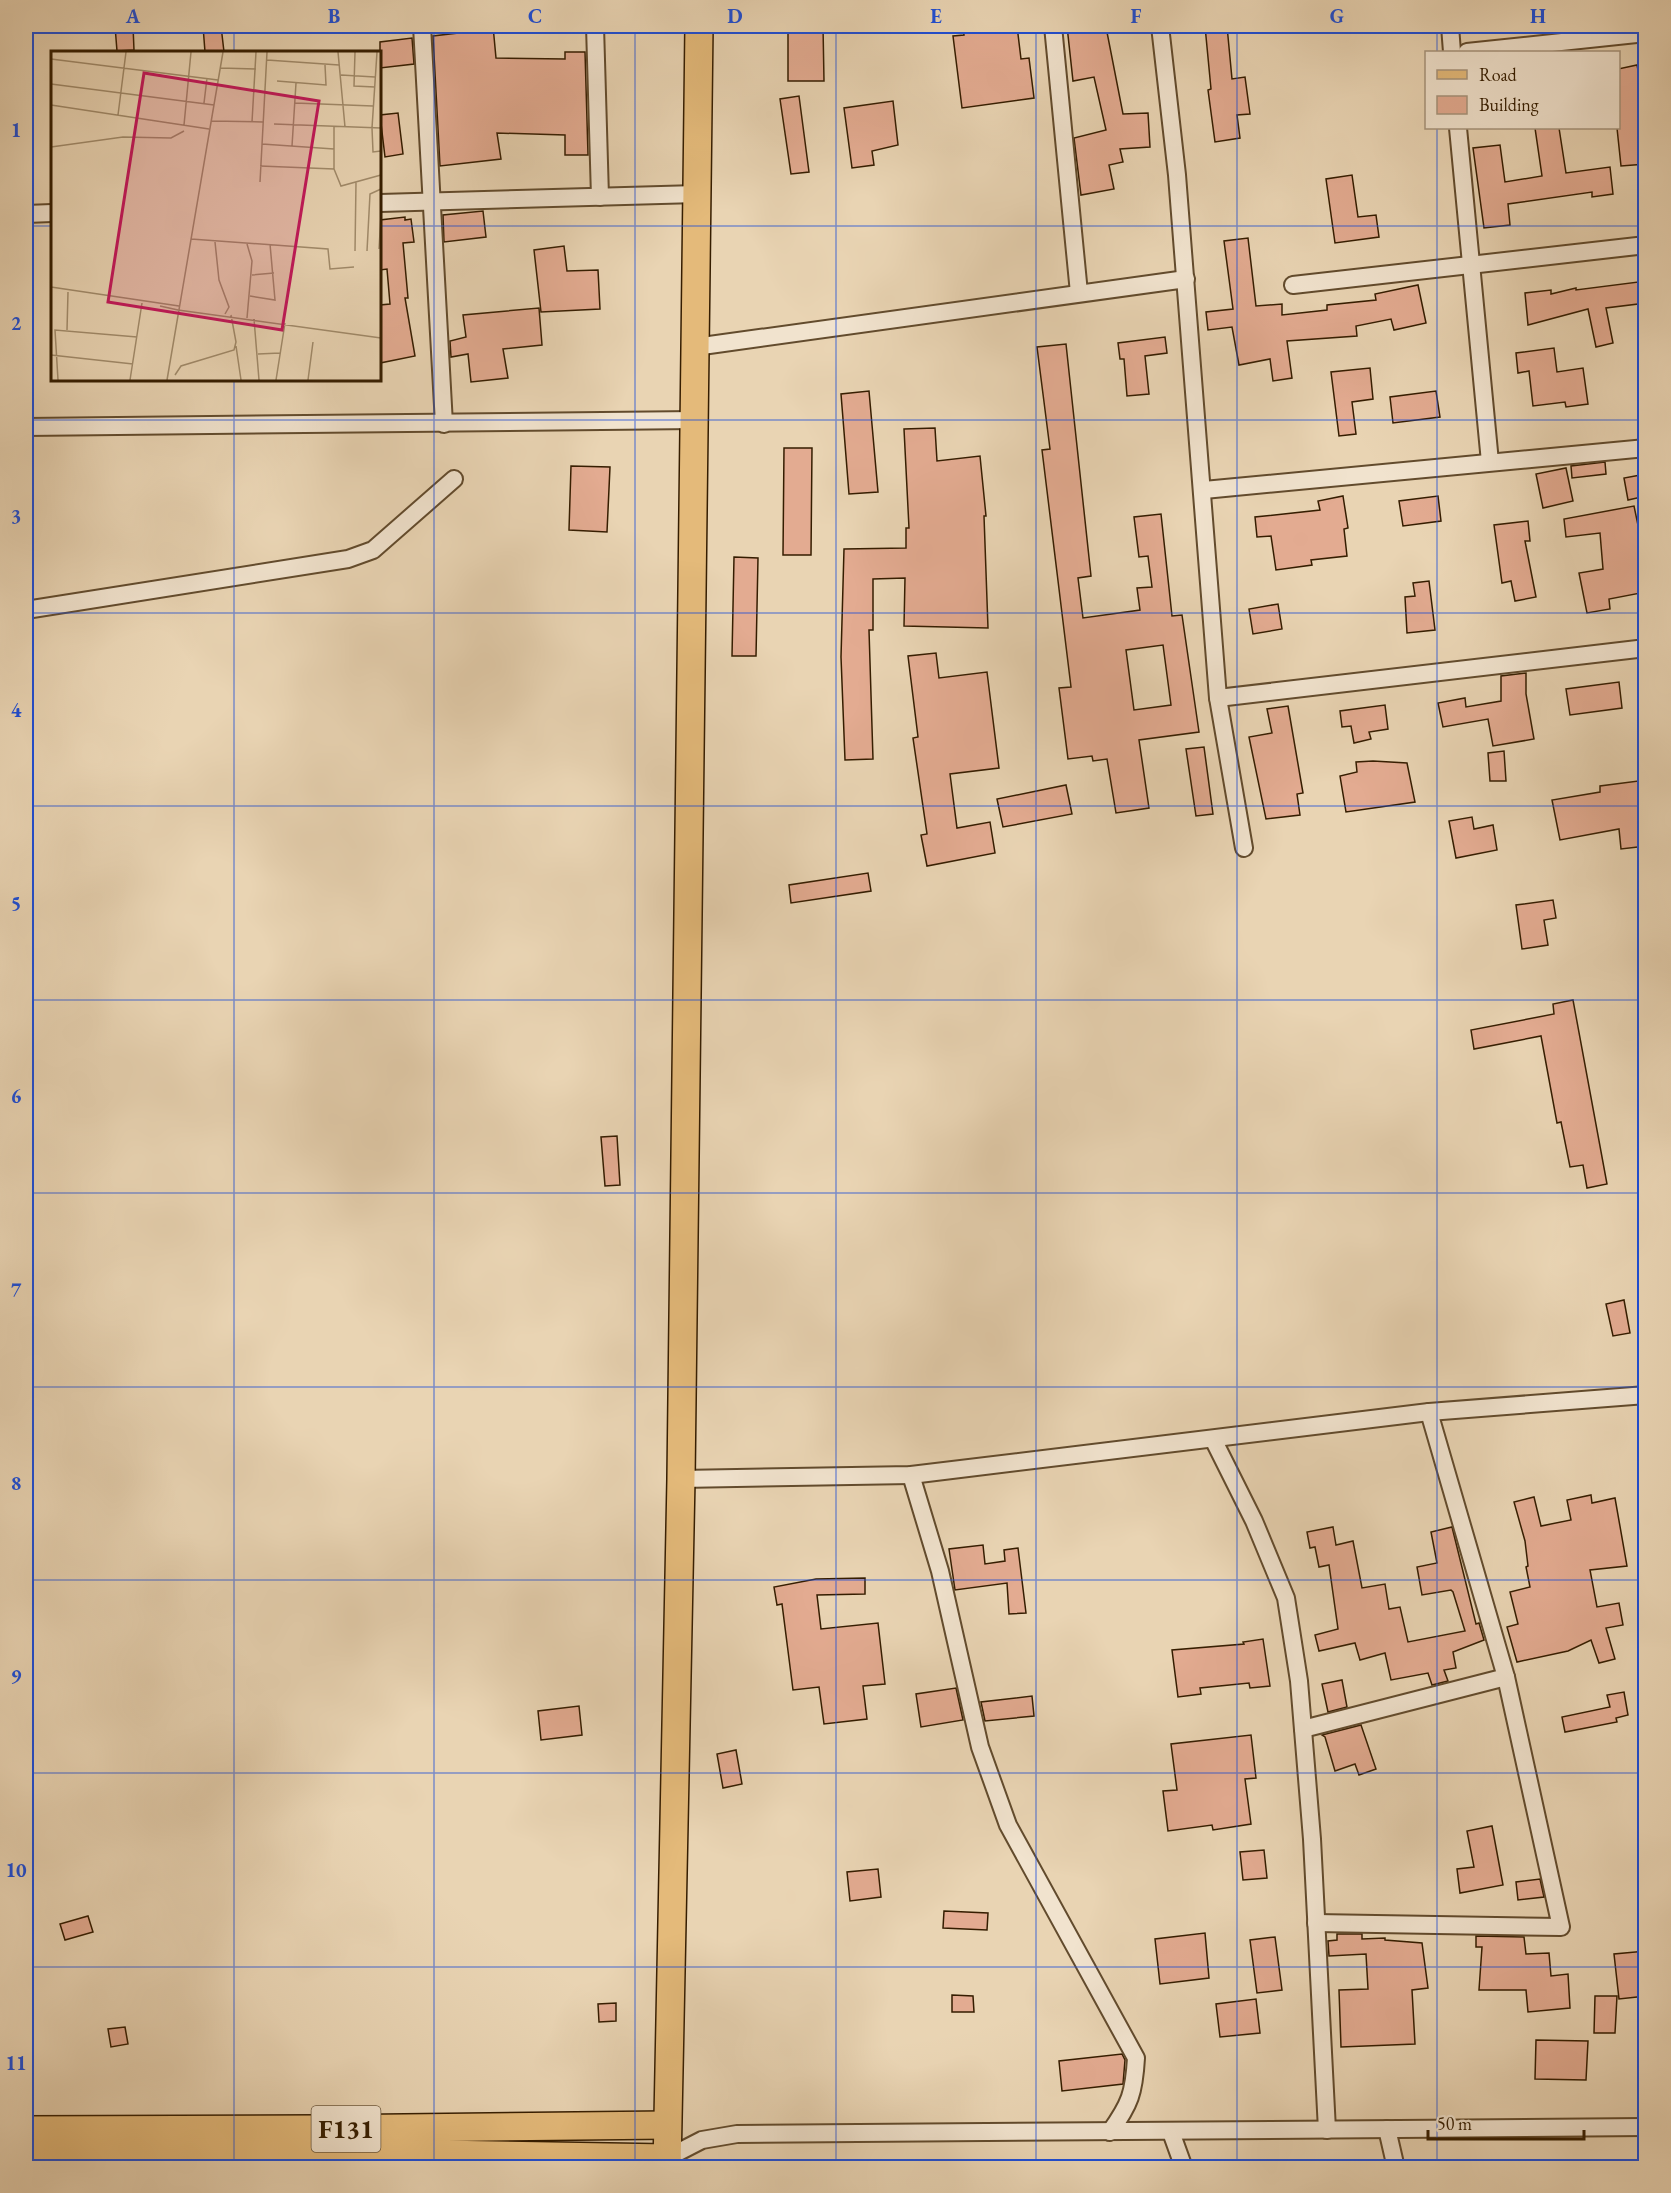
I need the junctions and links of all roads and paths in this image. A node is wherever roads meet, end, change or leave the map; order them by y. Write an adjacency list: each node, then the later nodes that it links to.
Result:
1 (422, 26): 13 (street)
2 (595, 26): 12 (street)
3 (699, 26): 11 (main road)
4 (1053, 26): 21 (street)
5 (1160, 26): 19 (street)
6 (1450, 26): 8 (street)
7 (1646, 33): 9 (street)
8 (1452, 51)
9 (1476, 51)
10 (1458, 129): 18 (street)
11 (697, 194): 12 (street); 22 (main road)
12 (600, 197): 13 (street)
13 (433, 202): 14 (street); 24 (street)
14 (381, 203)
15 (51, 213): 16 (street)
16 (26, 214)
17 (1646, 245): 18 (street)
18 (1469, 265): 20 (street); 27 (street)
19 (1186, 279): 21 (street); 29 (street)
20 (1293, 285)
21 (1079, 293): 22 (street)
22 (695, 347): 23 (main road)
23 (696, 420): 24 (street); 38 (main road)
24 (444, 424): 25 (street)
25 (26, 427)
26 (1646, 448): 27 (street)
27 (1490, 462): 29 (street)
28 (454, 479): 30 (street)
29 (1204, 490): 32 (street)
30 (26, 610)
31 (1646, 648): 32 (street)
32 (1218, 698): 33 (street)
33 (1244, 848)
34 (1646, 1395): 35 (street)
35 (1429, 1413): 36 (street); 39 (street)
36 (1213, 1439): 37 (street); 40 (street)
37 (911, 1475): 38 (street); 48 (street)
38 (681, 1479): 42 (main road)
39 (1506, 1677): 40 (street); 41 (street)
40 (1303, 1729): 41 (street)
41 (1316, 1923): 45 (street)
42 (667, 2124): 44 (main road, F131); 51 (main road)
43 (1646, 2127): 46 (street)
44 (26, 2130)
45 (1326, 2130): 46 (street); 47 (street)
46 (1387, 2130): 53 (street)
47 (1171, 2132): 48 (street); 52 (street)
48 (1110, 2133): 51 (street)
49 (26, 2153): 50 (main road, F131)
50 (321, 2160): 51 (main road, F131)
51 (668, 2163)
52 (1184, 2168)
53 (1396, 2168)

